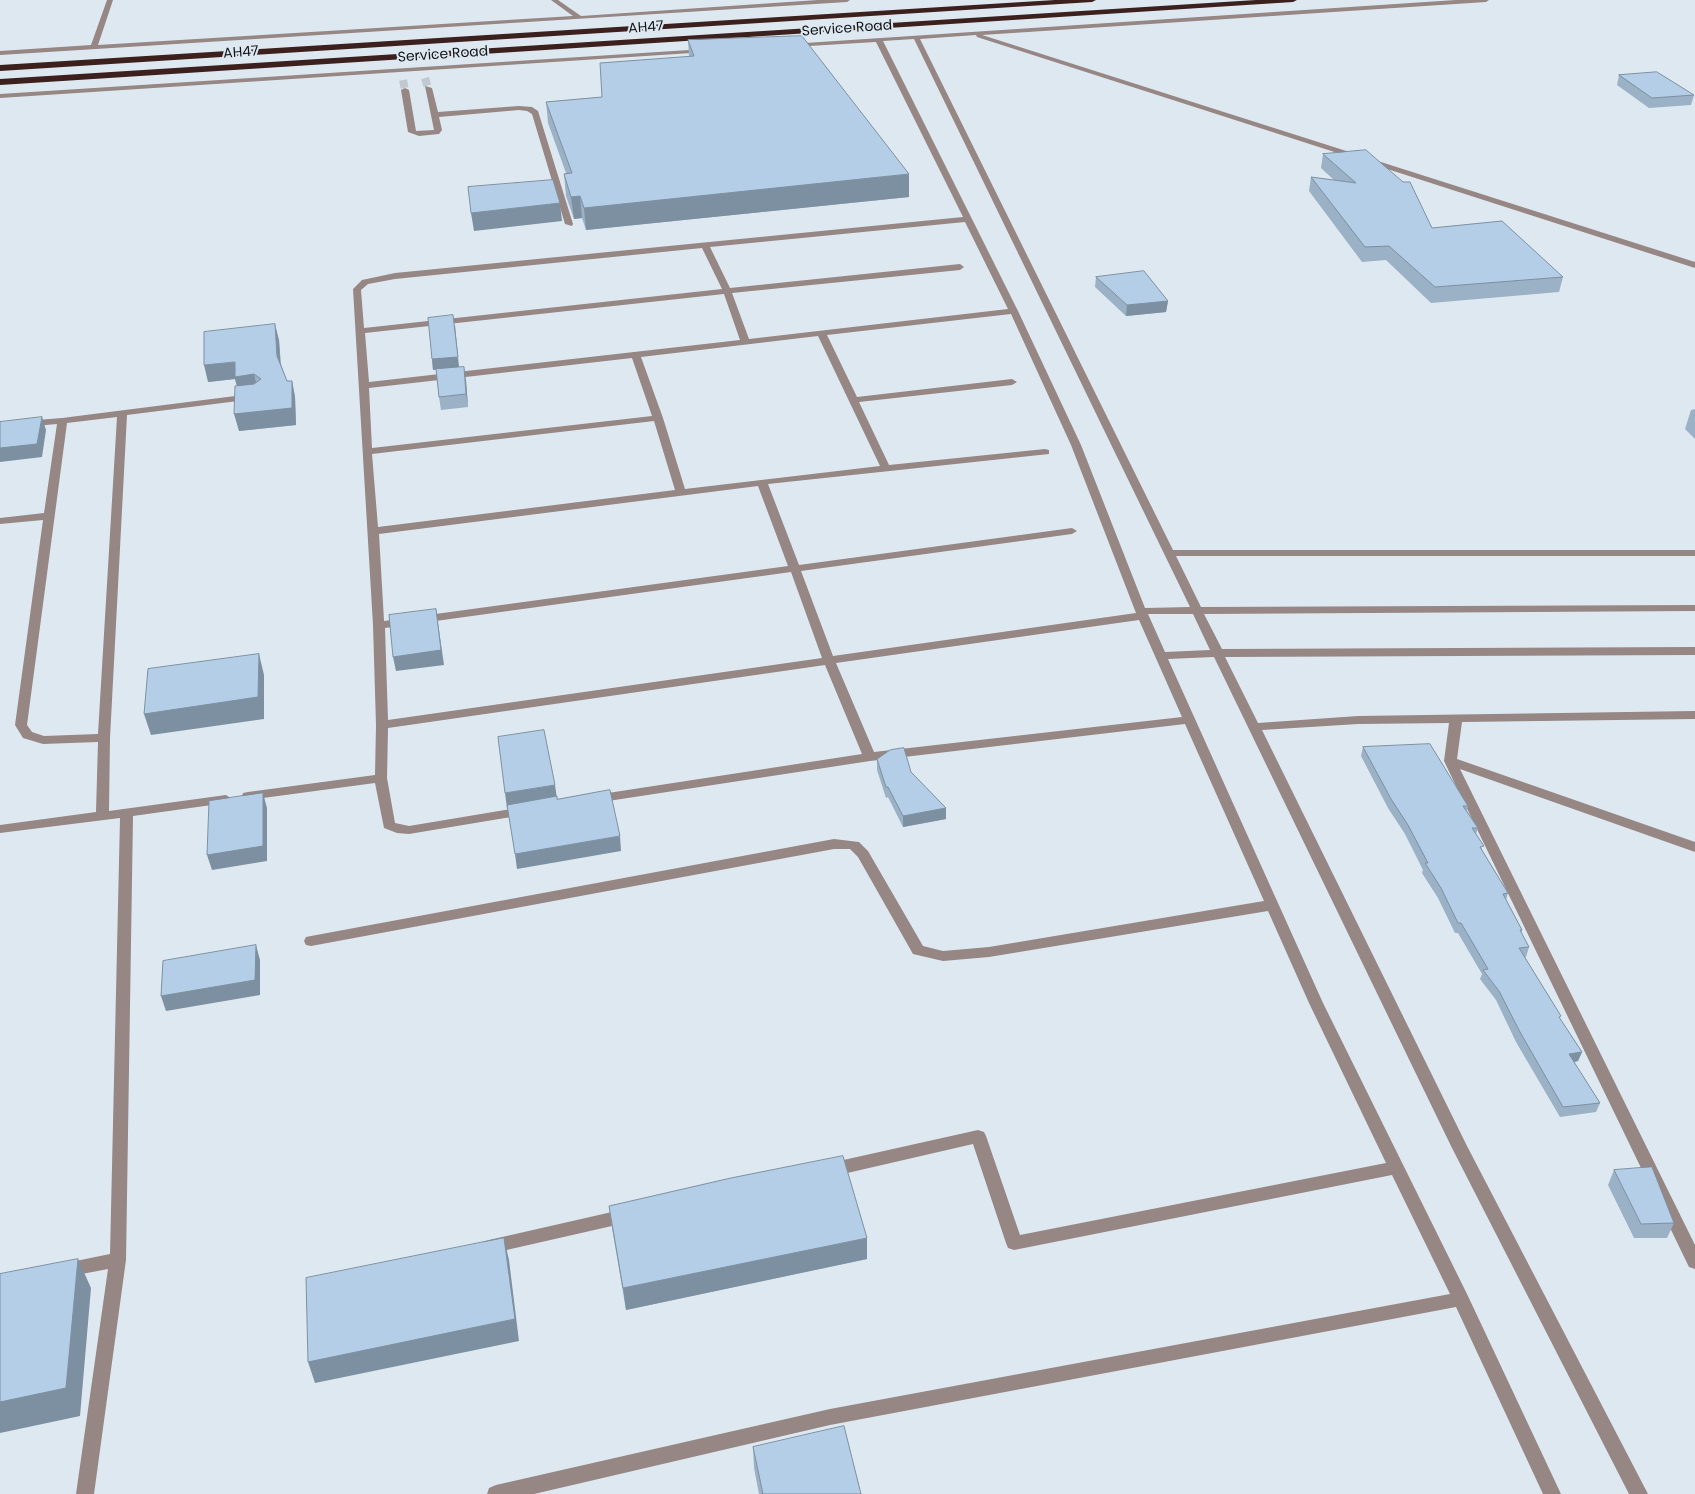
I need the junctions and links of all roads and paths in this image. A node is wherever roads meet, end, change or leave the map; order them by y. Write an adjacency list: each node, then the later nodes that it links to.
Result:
1 (110, 0): 12 (street)
2 (554, 0): 7 (street)
3 (847, 0): 7 (street)
4 (1092, 0): 15 (highway, AH47)
5 (1293, 0): 20 (highway, AH47)
6 (1486, 0): 8 (street, Service Road)
7 (580, 18): 12 (street)
8 (972, 34): 9 (street, Service Road); 28 (street)
9 (916, 37): 10 (street, Service Road); 54 (street)
10 (879, 40): 11 (street, Service Road); 25 (street)
11 (780, 46)
12 (94, 48): 14 (street)
13 (710, 51): 16 (street, Service Road)
14 (0, 53)
15 (0, 68)
16 (423, 69): 17 (street, Service Road); 18 (street)
17 (401, 71): 19 (street); 23 (street, Service Road)
18 (425, 78)
19 (403, 80)
20 (0, 82)
21 (428, 88): 24 (street)
22 (405, 90): 24 (street)
23 (0, 96)
24 (434, 115): 26 (street)
25 (969, 219): 27 (street); 31 (street)
26 (569, 224)
27 (705, 245): 30 (street); 32 (street)
28 (1695, 265)
29 (960, 267): 30 (street)
30 (728, 291): 32 (street); 34 (street)
31 (1014, 311): 33 (street); 58 (street)
32 (361, 331): 37 (street)
33 (822, 334): 34 (street); 39 (street)
34 (746, 343): 35 (street)
35 (635, 354): 37 (street); 41 (street)
36 (1012, 382): 39 (street)
37 (364, 386): 44 (street)
38 (258, 396): 40 (street)
39 (852, 400): 46 (street)
40 (122, 412): 42 (street); 69 (street)
41 (658, 418): 44 (street); 48 (street)
42 (62, 421): 43 (street); 49 (street)
43 (0, 426)
44 (367, 452): 51 (street)
45 (1045, 452): 46 (street)
46 (886, 469): 47 (street)
47 (762, 482): 48 (street); 55 (street)
48 (681, 493): 51 (street)
49 (50, 516): 50 (street); 69 (street)
50 (0, 521)
51 (372, 531): 59 (street)
52 (1072, 531): 55 (street)
53 (1695, 552): 54 (street)
54 (1169, 553): 57 (street)
55 (795, 568): 59 (street); 63 (street)
56 (1695, 608): 57 (street)
57 (1196, 610): 58 (street); 61 (street)
58 (1142, 614): 62 (street); 63 (street)
59 (379, 625): 67 (street)
60 (1695, 651): 61 (street)
61 (1218, 653): 62 (street); 68 (street)
62 (1161, 656): 66 (street)
63 (829, 660): 67 (street); 70 (street)
64 (1695, 715): 65 (street)
65 (1456, 718): 68 (street); 71 (street)
66 (1189, 720): 70 (street); 79 (street)
67 (382, 725): 72 (street)
68 (1254, 727): 92 (street)
69 (104, 738): 76 (street)
70 (870, 757): 73 (street)
71 (1450, 761): 78 (street); 86 (street)
72 (381, 778): 74 (street); 75 (street)
73 (583, 801)
74 (535, 809)
75 (127, 813): 76 (street); 85 (street)
76 (102, 816): 77 (street)
77 (0, 829)
78 (1695, 848)
79 (1272, 905): 80 (street); 81 (street)
80 (311, 941)
81 (1395, 1168): 82 (street); 88 (street)
82 (814, 1173)
83 (641, 1213): 84 (street)
84 (477, 1250)
85 (118, 1260): 87 (street); 89 (street)
86 (1695, 1262)
87 (49, 1273)
88 (1461, 1299): 90 (street); 91 (street)
89 (85, 1494)
90 (496, 1494)
91 (1552, 1494)
92 (1640, 1494)

